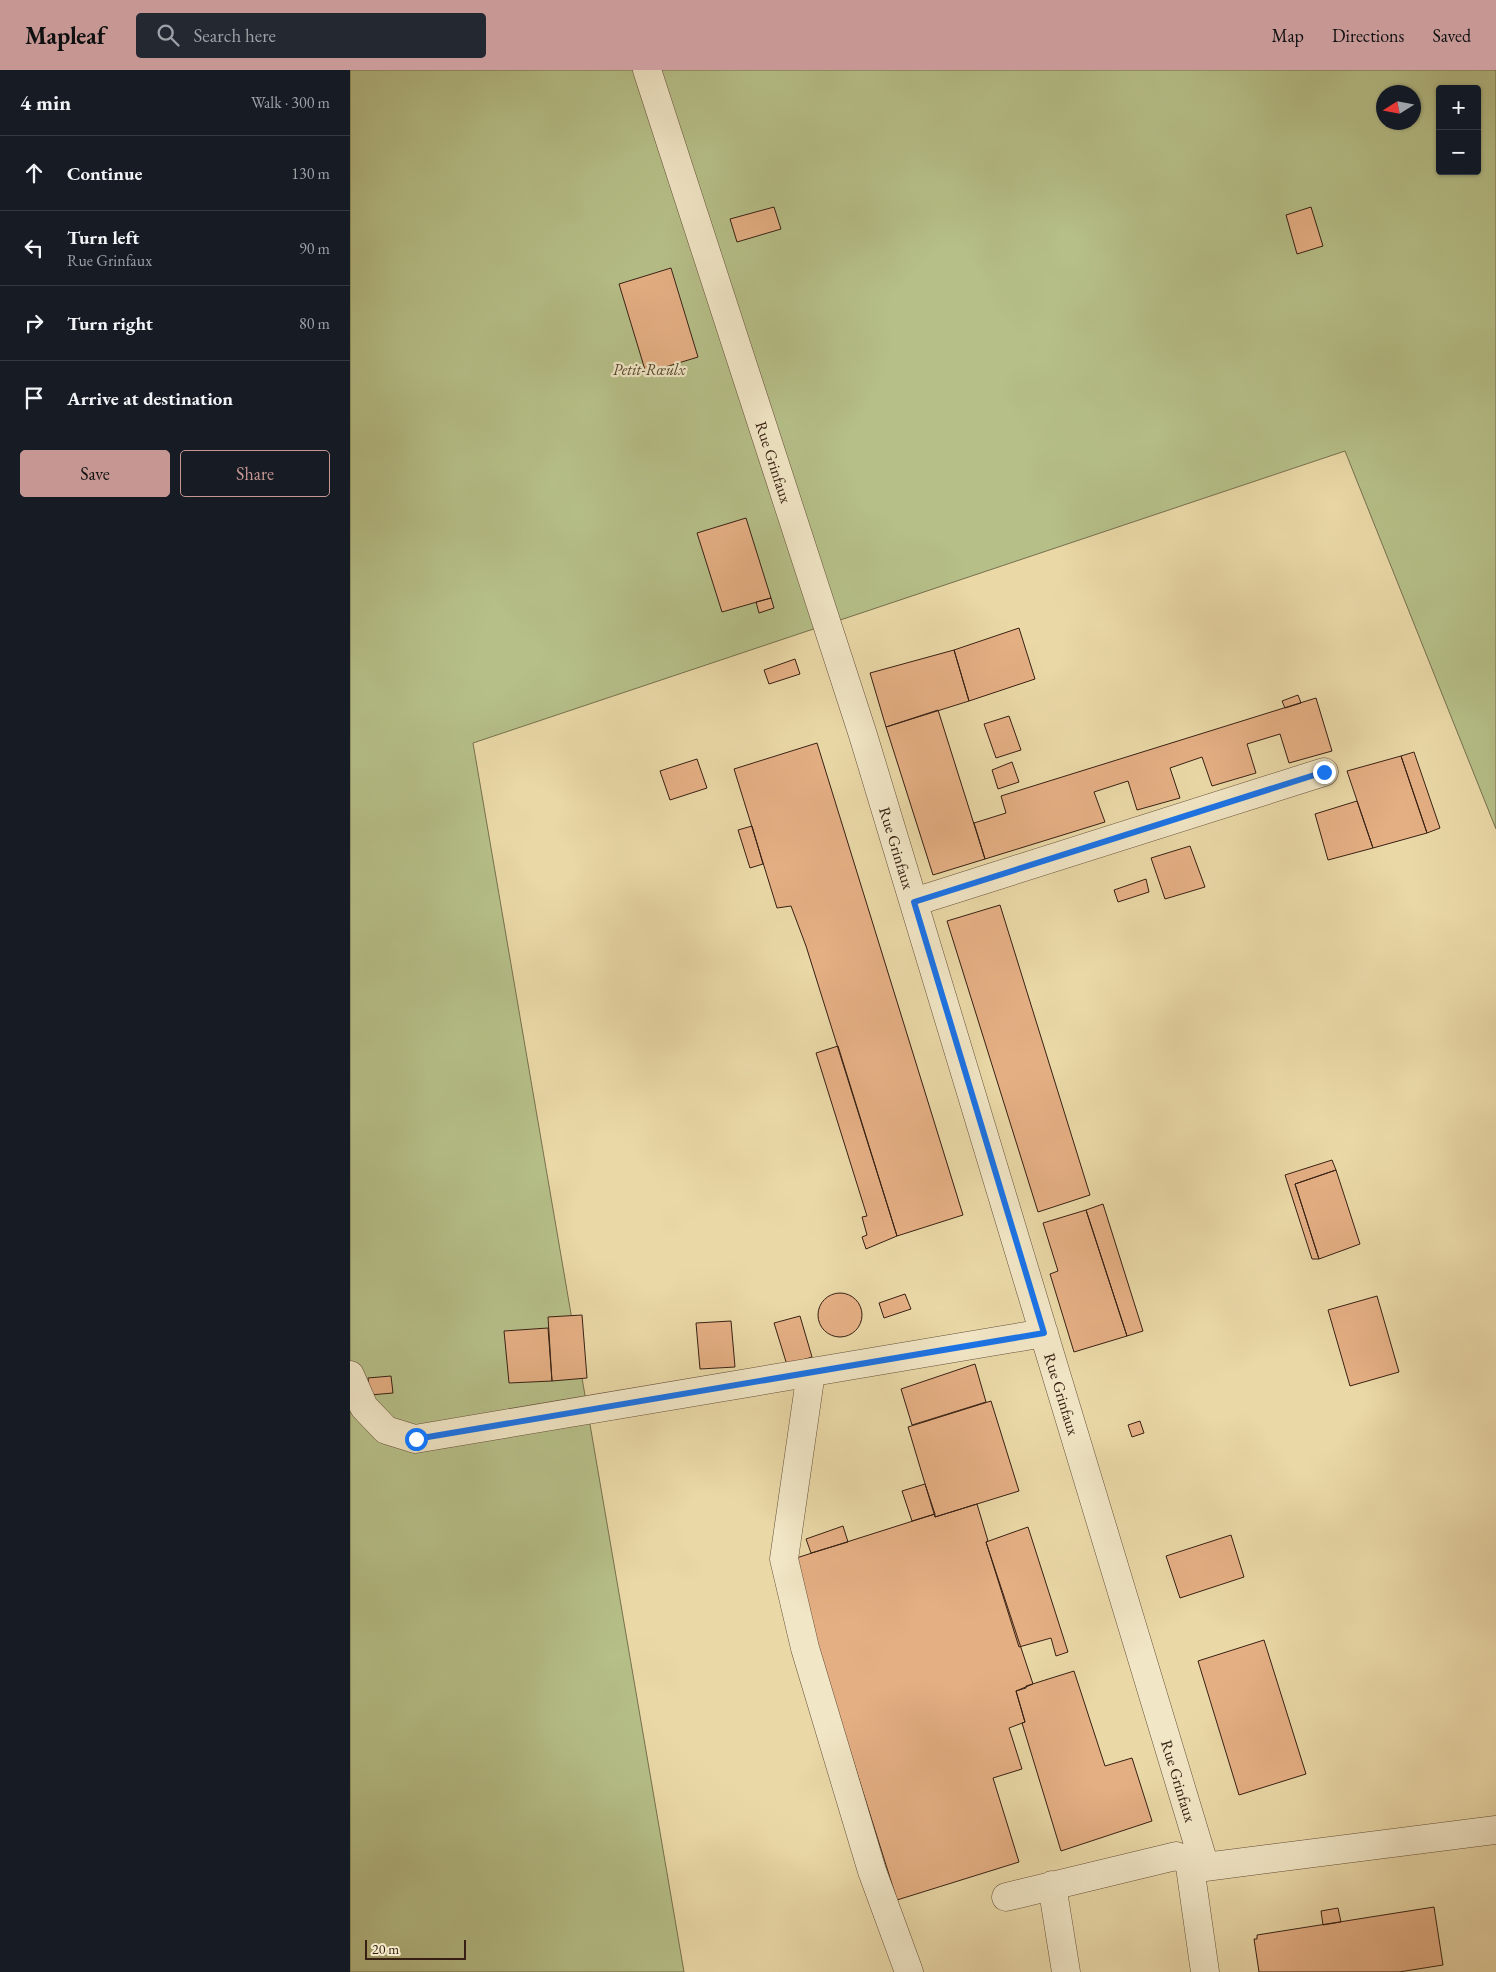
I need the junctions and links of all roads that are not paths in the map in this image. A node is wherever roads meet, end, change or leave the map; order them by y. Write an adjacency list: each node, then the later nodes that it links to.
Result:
1 (646, 70): 3 (street, Rue Grinfaux)
2 (1324, 772): 3 (street)
3 (914, 902): 4 (street, Rue Grinfaux)
4 (1044, 1333): 5 (street); 8 (street, Rue Grinfaux)
5 (811, 1372): 6 (street); 11 (street)
6 (350, 1375)
7 (1496, 1830): 8 (street)
8 (1197, 1864): 9 (street); 13 (street, Rue Grinfaux)
9 (1052, 1886): 10 (street); 12 (street)
10 (1006, 1896)
11 (909, 1972)
12 (1066, 1972)
13 (1206, 1972)

